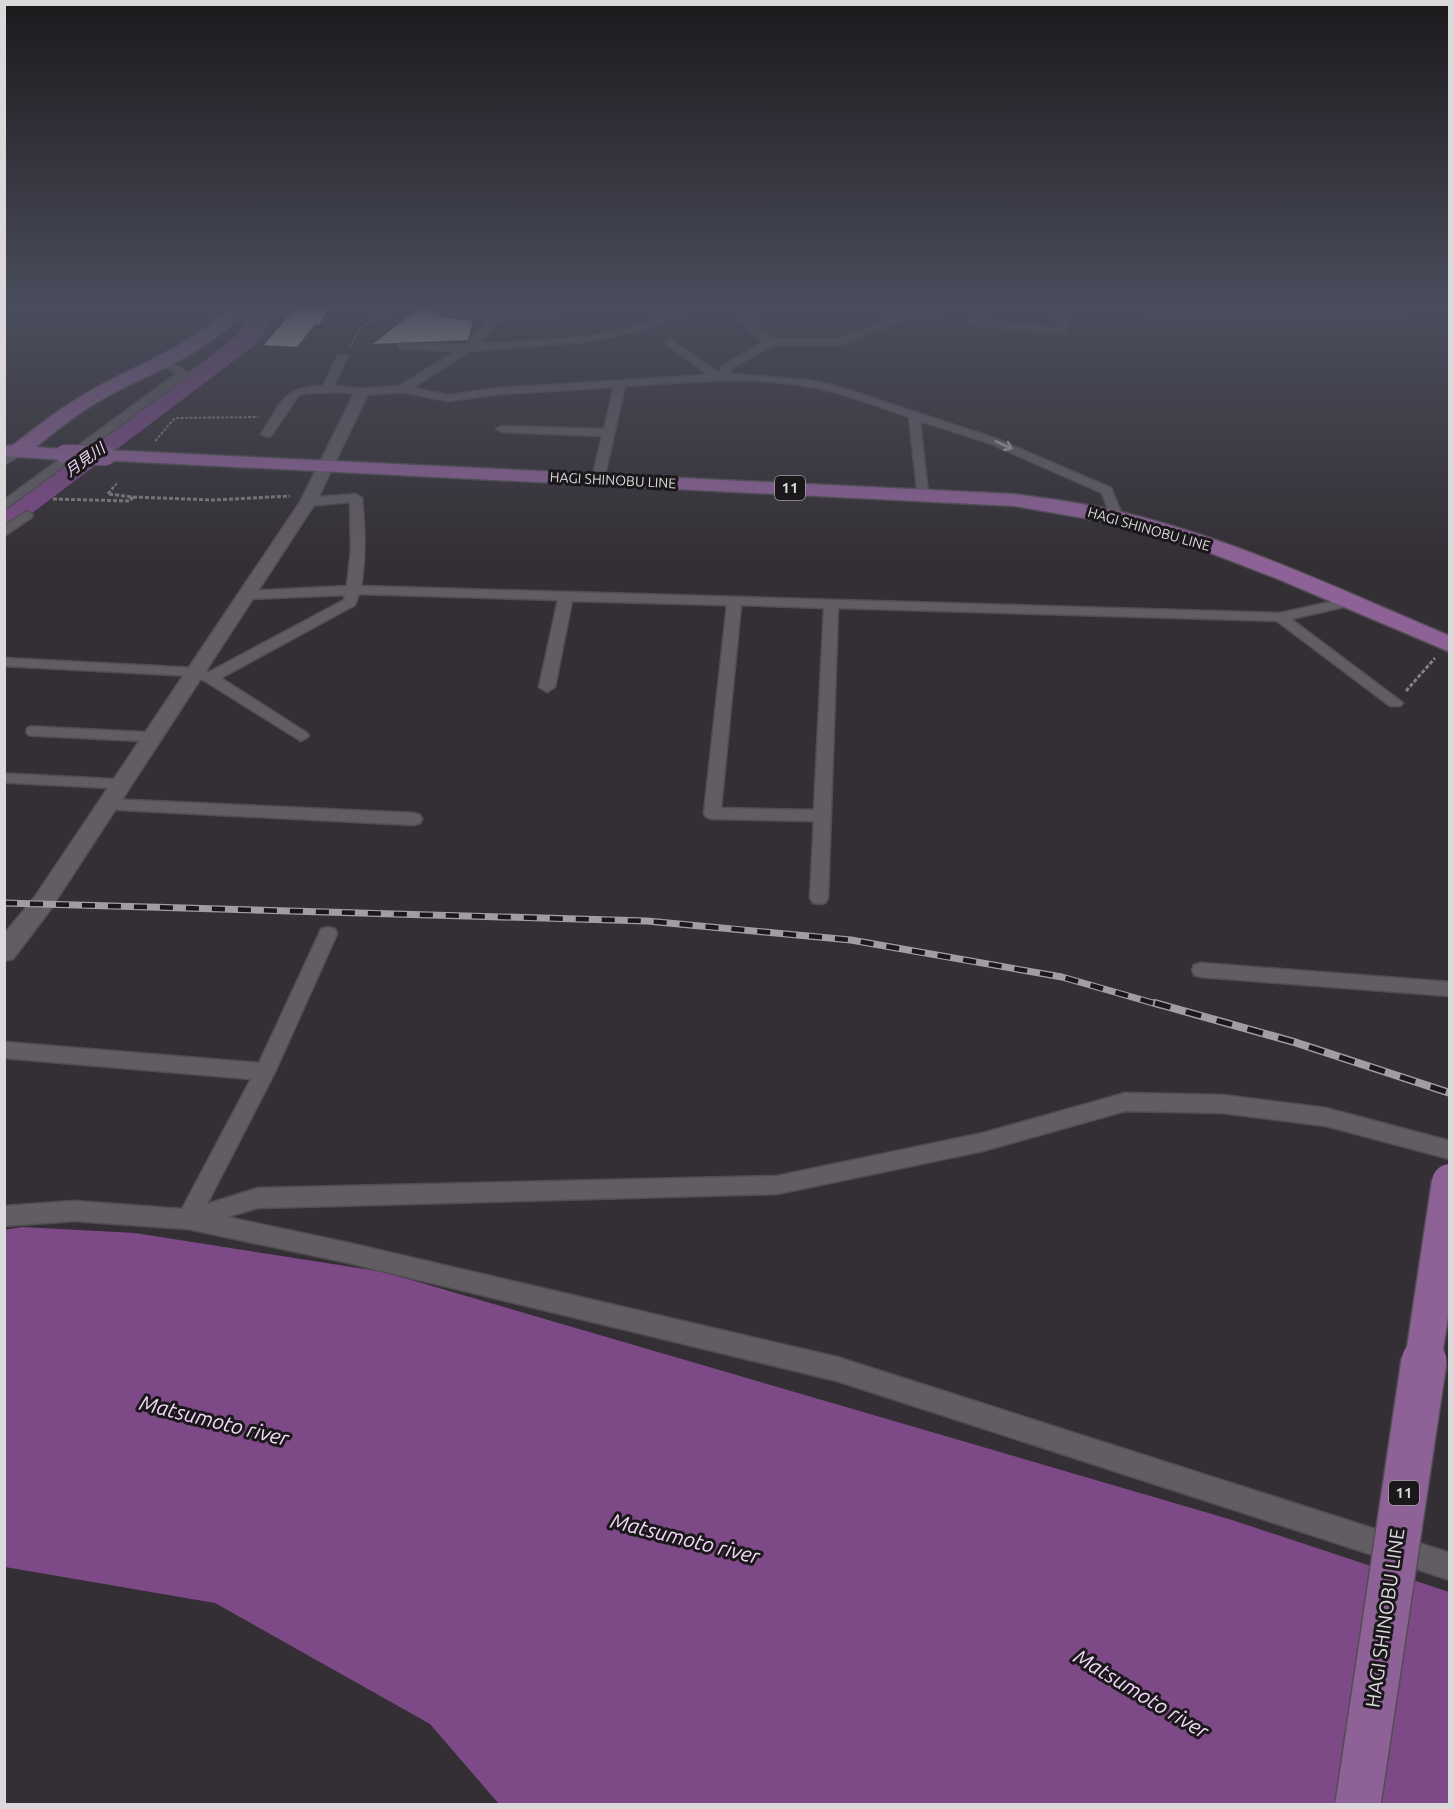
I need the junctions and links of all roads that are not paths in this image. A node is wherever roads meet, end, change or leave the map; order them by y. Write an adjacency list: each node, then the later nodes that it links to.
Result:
1 (108, 390): 15 (main road, HAGI SHINOBU LINE / 11)
2 (161, 390): 20 (street)
3 (305, 390): 14 (street)
4 (344, 390): 10 (street)
5 (383, 390): 10 (street)
6 (409, 390): 7 (street)
7 (512, 390)
8 (619, 390): 13 (street)
9 (841, 390): 11 (street)
10 (362, 392): 16 (street)
11 (914, 414): 18 (street); 22 (street, one-way to 22)
12 (502, 429): 13 (street)
13 (610, 432): 17 (street)
14 (267, 434)
15 (9, 455): 16 (main road, HAGI SHINOBU LINE / 11, bridge)
16 (327, 467): 17 (main road, HAGI SHINOBU LINE / 11); 19 (street)
17 (598, 479): 18 (main road, HAGI SHINOBU LINE / 11)
18 (922, 494): 22 (main road, HAGI SHINOBU LINE / 11)
19 (310, 498): 24 (street); 25 (street)
20 (4, 506)
21 (4, 513): 23 (street)
22 (1117, 517): 28 (main road, HAGI SHINOBU LINE / 11)
23 (4, 532)
24 (354, 590): 25 (street); 26 (street); 33 (street)
25 (248, 595): 33 (street)
26 (566, 596): 27 (street); 34 (street)
27 (734, 601): 29 (street); 42 (street)
28 (1348, 602): 30 (street); 31 (main road, HAGI SHINOBU LINE / 11)
29 (831, 603): 30 (street); 42 (street)
30 (1280, 617): 35 (street)
31 (1448, 645)
32 (4, 662): 33 (street)
33 (203, 675): 37 (street); 38 (street)
34 (547, 687)
35 (1395, 703)
36 (31, 731): 38 (lane)
37 (301, 736)
38 (152, 738): 40 (street)
39 (4, 777): 40 (lane)
40 (122, 784): 41 (street)
41 (108, 805): 43 (street); 46 (street)
42 (822, 816): 44 (street)
43 (414, 819)
44 (819, 898)
45 (328, 934): 50 (street)
46 (4, 952)
47 (1201, 970): 48 (street)
48 (1449, 989)
49 (4, 1050): 50 (street)
50 (266, 1072): 54 (street)
51 (1449, 1150): 54 (street)
52 (1449, 1182): 56 (main road, HAGI SHINOBU LINE / 11, bridge)
53 (4, 1216): 54 (street)
54 (188, 1220): 55 (street)
55 (1449, 1567)
56 (1358, 1804)

